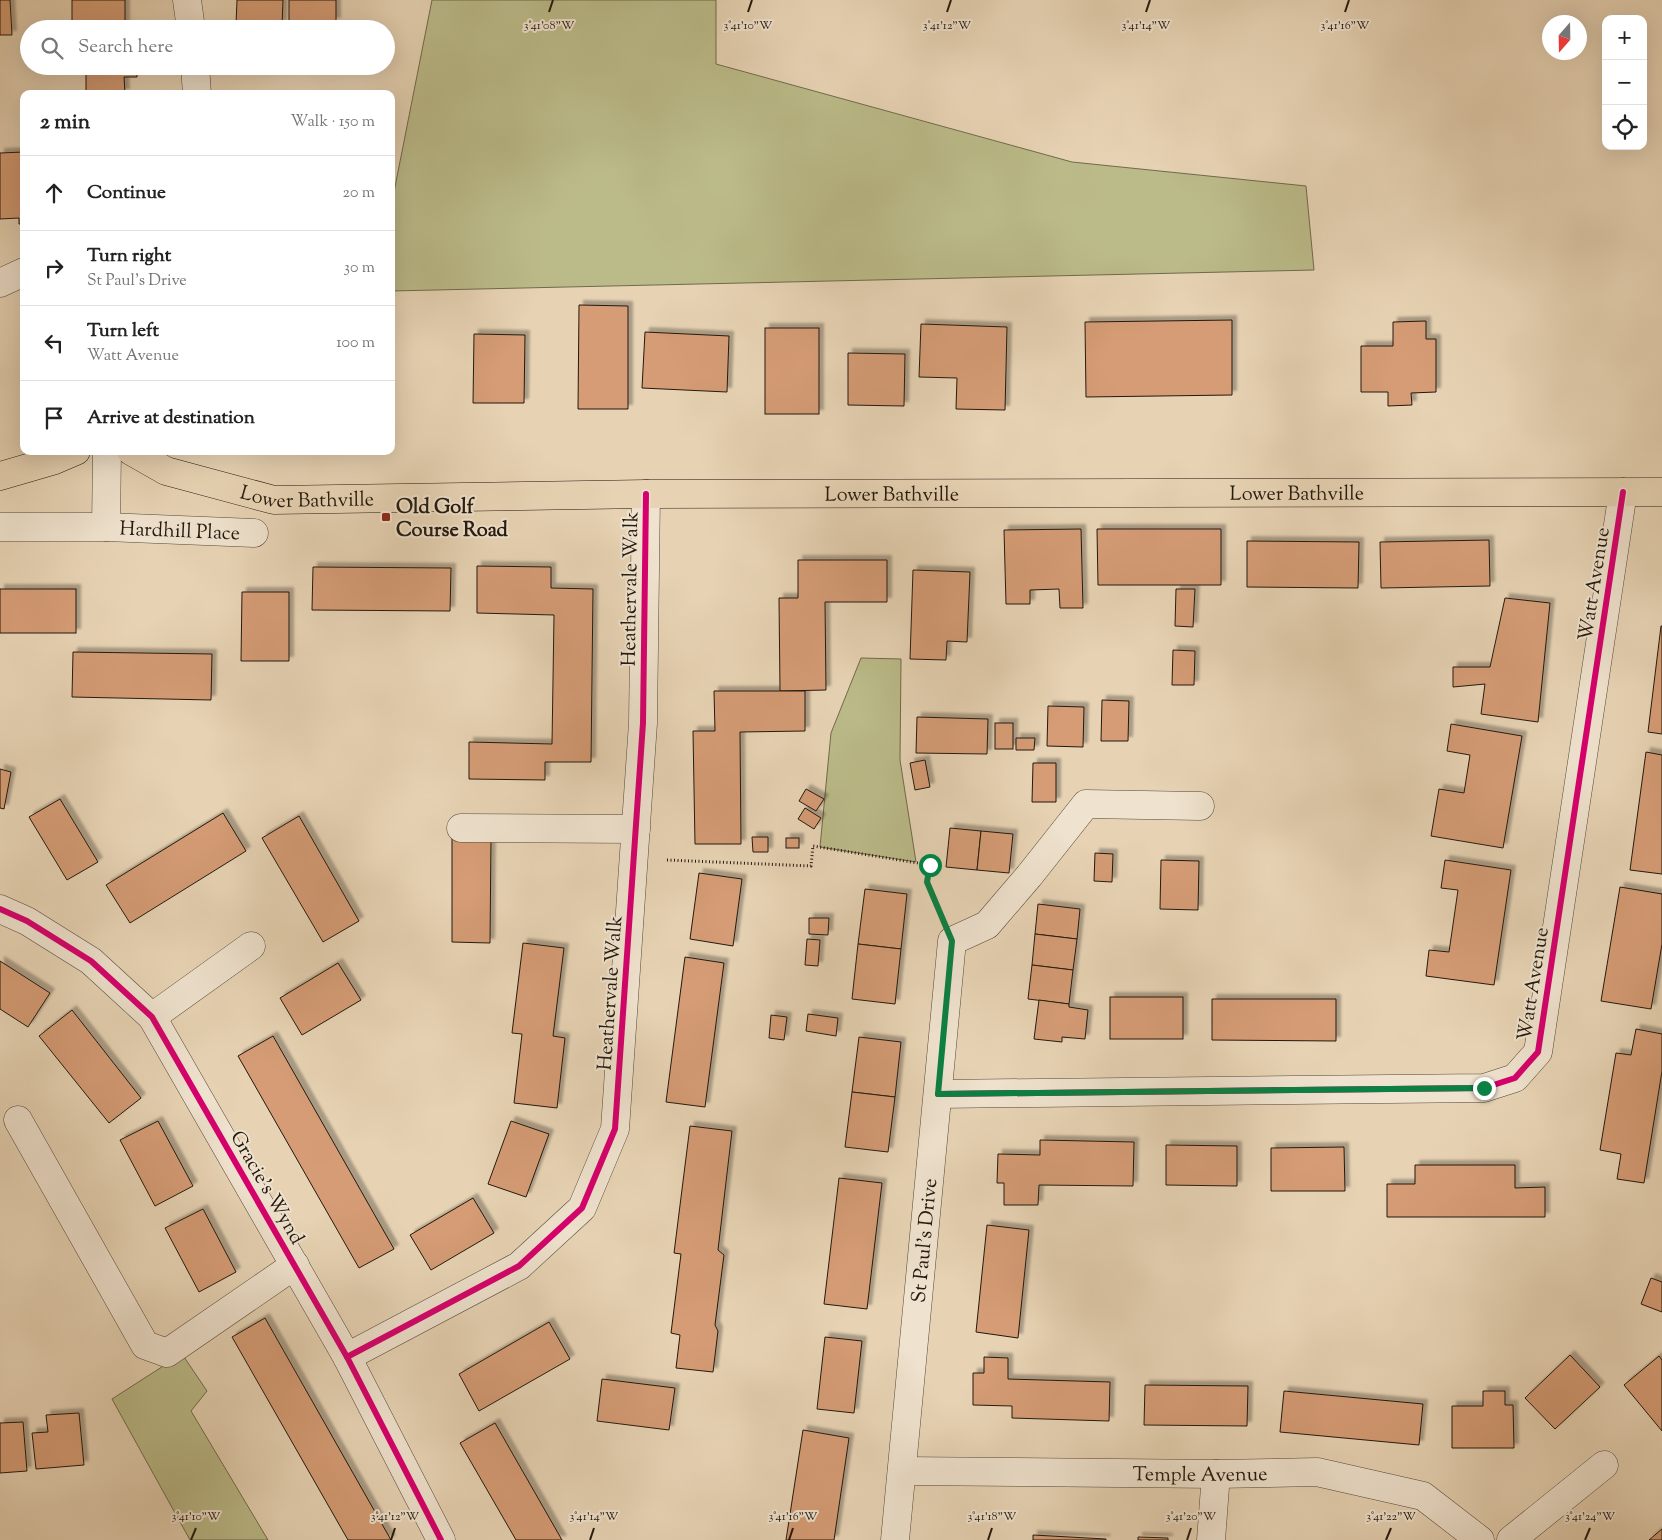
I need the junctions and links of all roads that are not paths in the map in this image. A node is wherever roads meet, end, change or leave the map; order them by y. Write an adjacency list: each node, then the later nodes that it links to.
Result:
1 (187, 0): 2 (street)
2 (190, 20)
3 (196, 75): 4 (street)
4 (197, 90)
5 (20, 274): 6 (street)
6 (0, 283)
7 (67, 455): 10 (main road)
8 (107, 455): 15 (street, Hardhill Place)
9 (138, 455): 13 (main road, Lower Bathville)
10 (0, 476)
11 (1624, 492): 12 (main road, Lower Bathville); 13 (main road, Lower Bathville); 23 (street, Watt Avenue)
12 (1662, 492)
13 (646, 494): 19 (street, Heathervale Walk)
14 (0, 527): 15 (street, Hardhill Place)
15 (106, 527): 16 (street, Hardhill Place)
16 (254, 533)
17 (1200, 806): 23 (street, St Paul's Drive)
18 (461, 828): 19 (street)
19 (636, 830): 26 (street, Heathervale Walk)
20 (0, 909): 22 (street, Gracie's Wynd)
21 (251, 946): 22 (street)
22 (152, 1017): 25 (street, Gracie's Wynd)
23 (938, 1094): 28 (street, St Paul's Drive)
24 (18, 1120): 25 (street)
25 (295, 1265): 26 (street, Gracie's Wynd)
26 (347, 1357): 30 (street, Gracie's Wynd)
27 (1604, 1465): 34 (street)
28 (902, 1472): 29 (street, Temple Avenue); 31 (street, St Paul's Drive)
29 (1216, 1474): 32 (street); 33 (street, Temple Avenue)
30 (441, 1540)
31 (895, 1540)
32 (1211, 1540)
33 (1480, 1540)
34 (1510, 1540)

